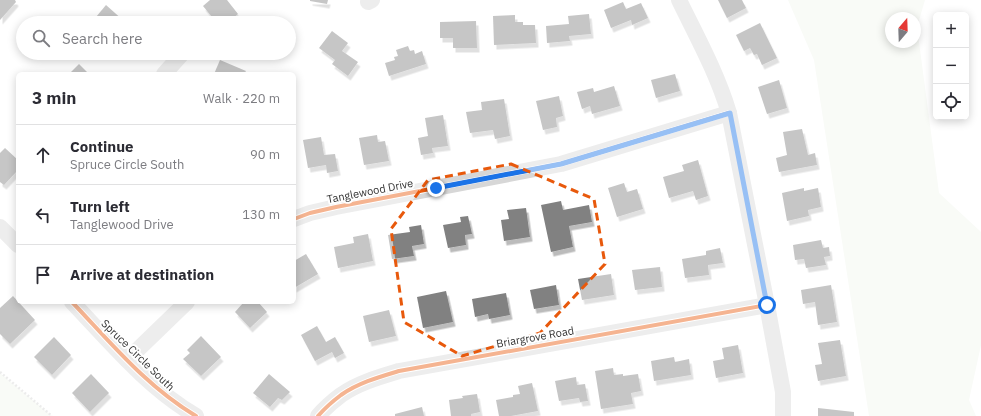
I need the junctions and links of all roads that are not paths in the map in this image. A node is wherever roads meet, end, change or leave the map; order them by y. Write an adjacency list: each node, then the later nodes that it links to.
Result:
1 (679, 0): 4 (street)
2 (177, 60): 3 (street)
3 (166, 72)
4 (730, 113): 5 (street, Tanglewood Drive); 8 (street)
5 (296, 218)
6 (74, 304): 9 (street, Spruce Circle South)
7 (185, 304): 9 (street)
8 (767, 305): 11 (street, Briargrove Road); 12 (street)
9 (127, 360): 10 (street, Spruce Circle South)
10 (196, 416)
11 (318, 416)
12 (783, 416)

